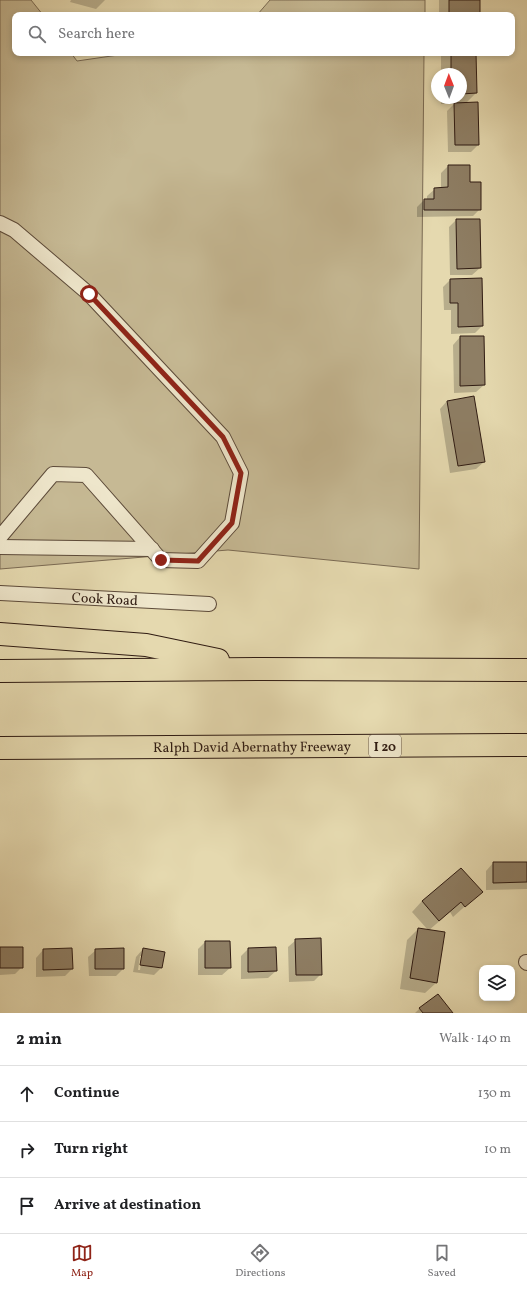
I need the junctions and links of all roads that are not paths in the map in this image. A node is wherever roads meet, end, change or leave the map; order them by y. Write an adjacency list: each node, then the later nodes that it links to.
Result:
1 (0, 222): 4 (street)
2 (0, 538): 4 (street)
3 (0, 548): 4 (street)
4 (152, 549)
5 (0, 594): 6 (street, Cook Road)
6 (209, 604)
7 (0, 634): 8 (highway)
8 (264, 669): 9 (highway); 10 (highway)
9 (0, 670)
10 (527, 670)
11 (527, 745): 12 (highway, Ralph David Abernathy Freeway / I 20)
12 (243, 747): 13 (highway, Ralph David Abernathy Freeway / I 20); 14 (highway)
13 (0, 748)
14 (0, 755)

